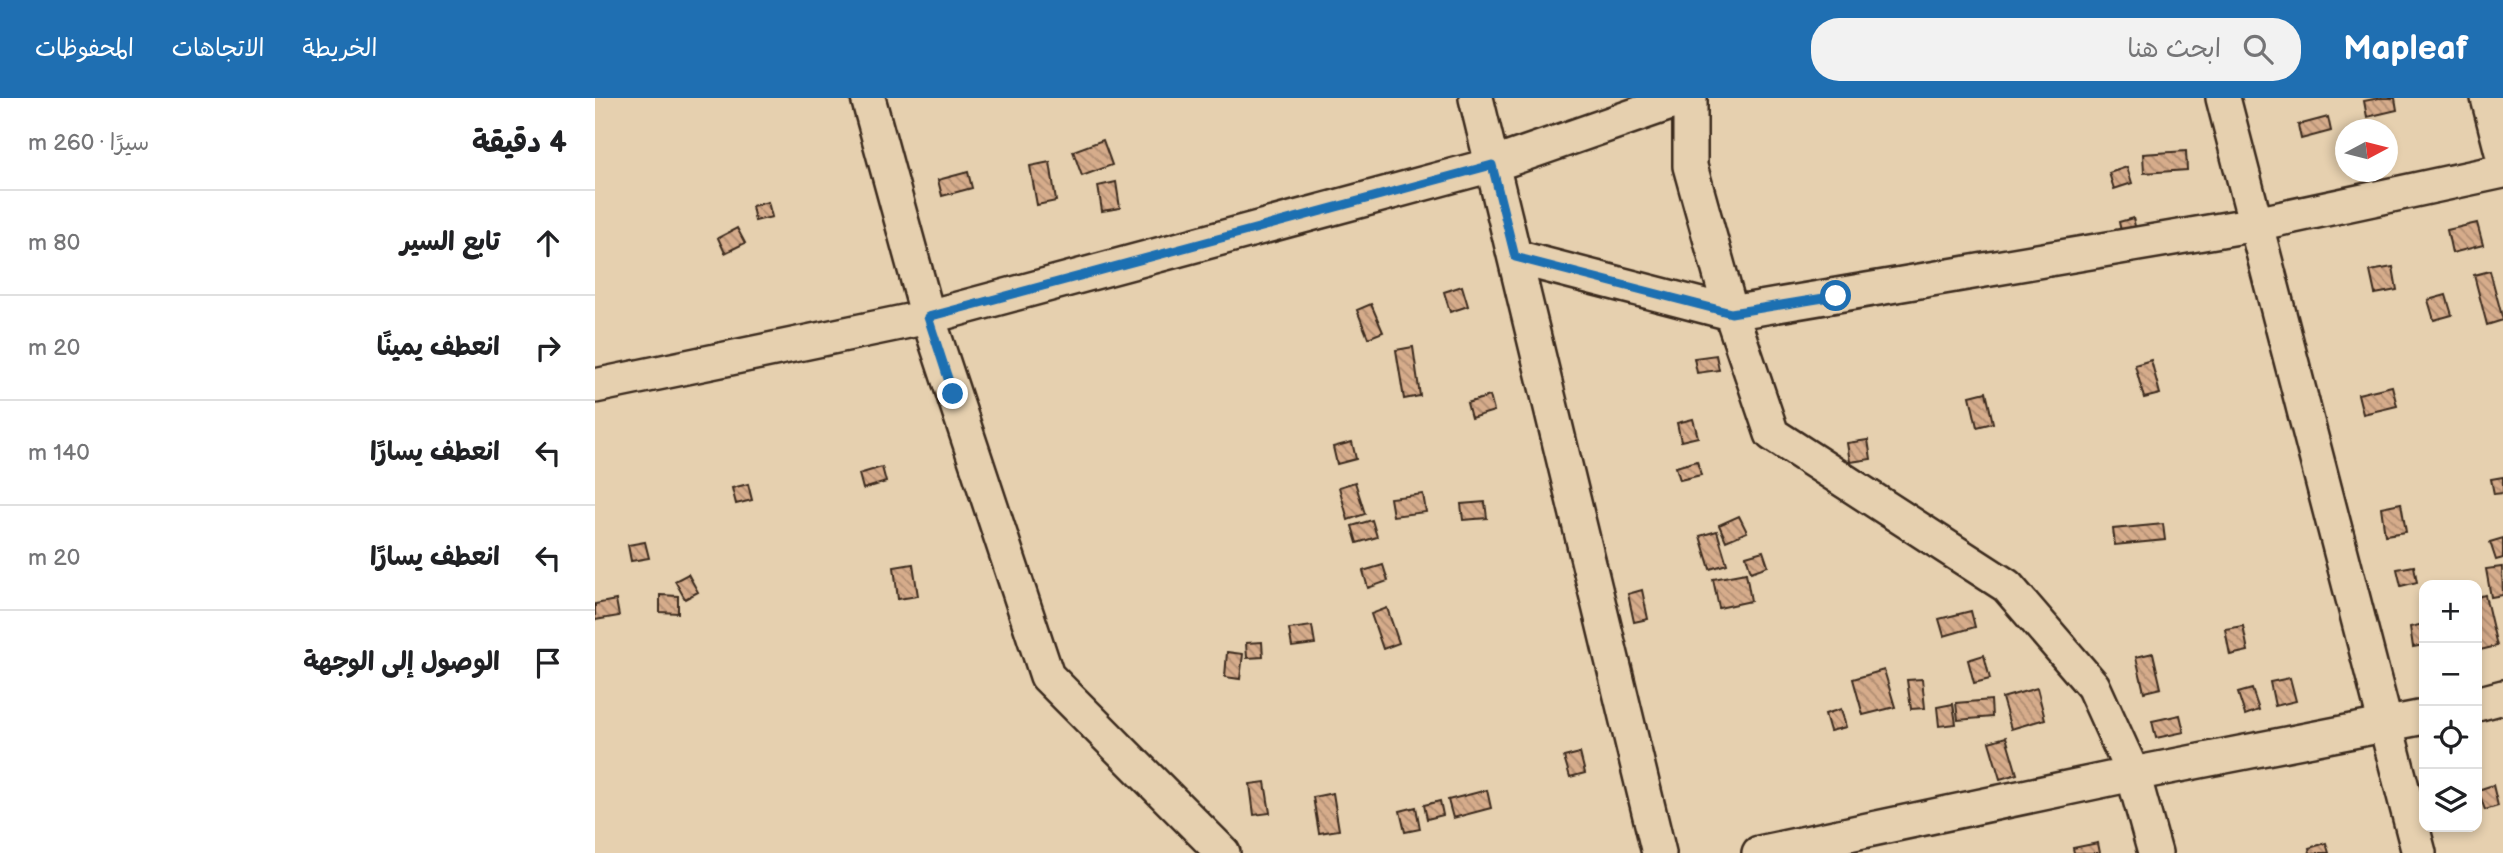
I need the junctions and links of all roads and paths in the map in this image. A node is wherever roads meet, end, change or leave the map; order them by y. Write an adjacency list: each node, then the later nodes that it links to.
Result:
1 (868, 98): 12 (street)
2 (1476, 98): 7 (street)
3 (1687, 98): 7 (street); 11 (street)
4 (2488, 98): 6 (street)
5 (2217, 103): 9 (street)
6 (2503, 156)
7 (1492, 165): 10 (street); 12 (street)
8 (2503, 171): 9 (street)
9 (2256, 224): 11 (street); 17 (street)
10 (1515, 257): 11 (street); 21 (street)
11 (1731, 313): 18 (street)
12 (928, 317): 13 (street); 20 (street)
13 (595, 386)
14 (2503, 697): 15 (street)
15 (2482, 703)
16 (2419, 717): 17 (street)
17 (2386, 726): 18 (street); 24 (street)
18 (2133, 774): 19 (street); 23 (street)
19 (1891, 839): 22 (street)
20 (1223, 853)
21 (1659, 853)
22 (1759, 853)
23 (2155, 853)
24 (2419, 853)

